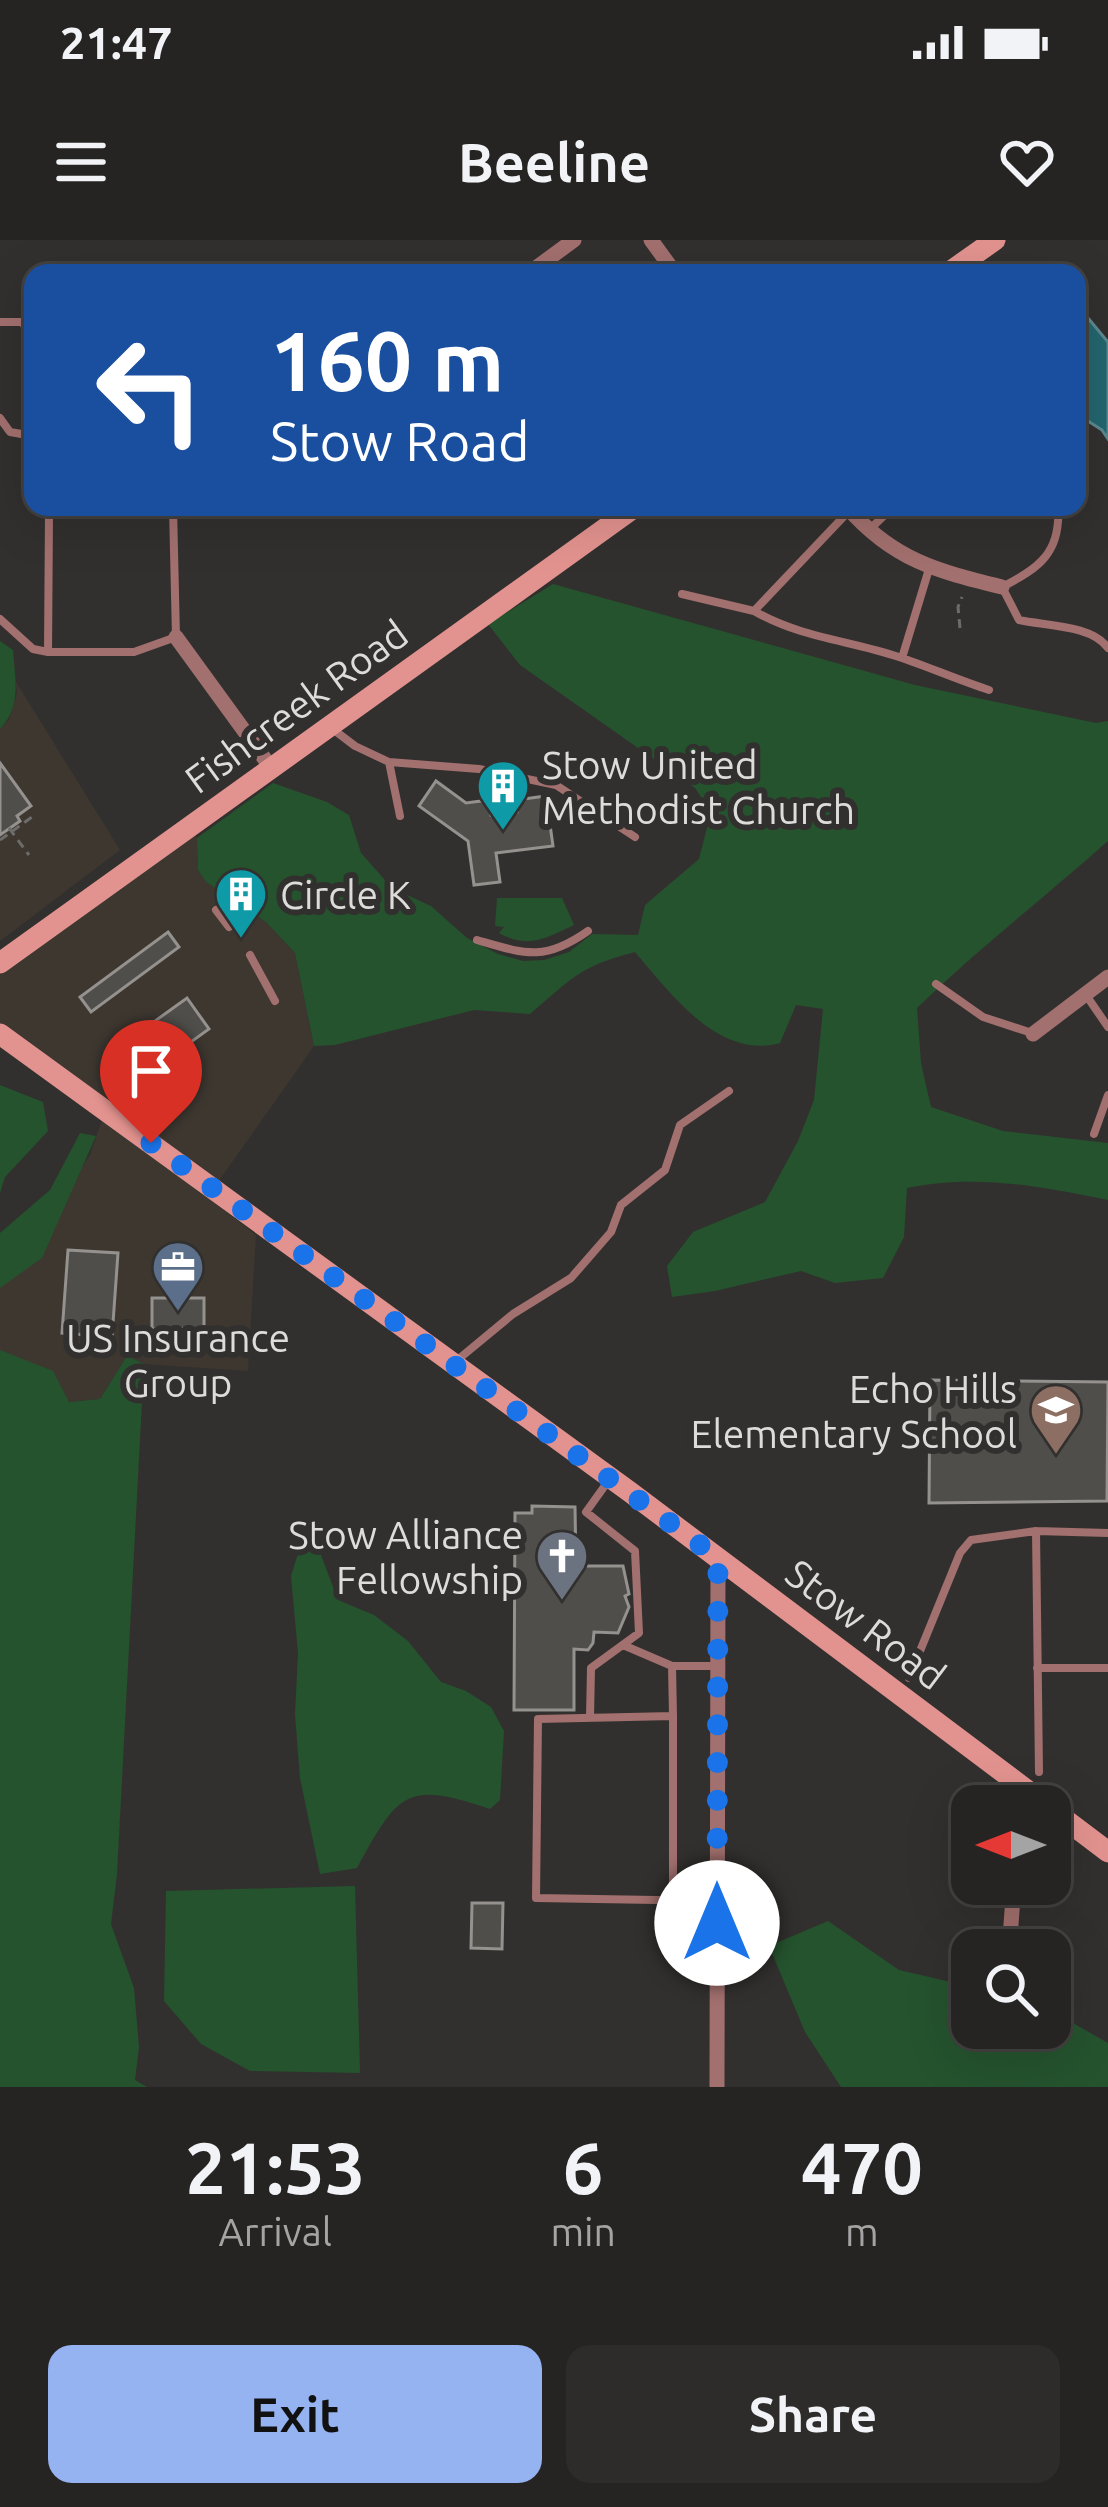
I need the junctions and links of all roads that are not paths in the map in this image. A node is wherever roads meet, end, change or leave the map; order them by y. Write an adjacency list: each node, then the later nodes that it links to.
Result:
1 (574, 240): 3 (street)
2 (981, 244): 4 (street)
3 (541, 264)
4 (958, 264)
5 (0, 418): 6 (lane)
6 (24, 434)
7 (49, 516): 22 (lane)
8 (173, 516): 20 (lane)
9 (622, 516): 25 (street, Fishcreek Road)
10 (842, 516): 18 (lane)
11 (855, 516): 14 (street)
12 (883, 516): 14 (lane)
13 (1057, 516): 16 (lane)
14 (869, 530): 15 (street)
15 (929, 568): 16 (street); 23 (lane)
16 (1002, 587): 21 (lane)
17 (682, 594): 18 (lane)
18 (754, 611): 23 (lane)
19 (0, 619): 22 (lane)
20 (176, 637): 22 (lane); 28 (street)
21 (1108, 648)
22 (48, 652)
23 (902, 658): 24 (lane)
24 (988, 689)
25 (328, 726): 26 (lane); 28 (street, Fishcreek Road)
26 (388, 762): 27 (lane); 29 (lane)
27 (404, 763): 29 (lane); 31 (lane)
28 (272, 769): 37 (street, Fishcreek Road)
29 (391, 778): 30 (lane)
30 (400, 816)
31 (635, 837)
32 (216, 910): 33 (lane)
33 (229, 928)
34 (588, 931): 35 (lane)
35 (477, 940)
36 (250, 956): 41 (lane)
37 (0, 964)
38 (1108, 977): 40 (street)
39 (936, 984): 44 (lane)
40 (1085, 993): 42 (lane); 44 (street)
41 (275, 1001)
42 (1108, 1027)
43 (0, 1034): 48 (street, Stow Road)
44 (1033, 1034)
45 (729, 1091): 48 (lane)
46 (1108, 1096): 47 (lane)
47 (1094, 1134)
48 (454, 1363): 49 (street, Stow Road)
49 (611, 1478): 52 (street, Stow Road); 53 (lane)
50 (1036, 1531): 51 (lane); 56 (lane); 58 (lane)
51 (1108, 1533)
52 (718, 1558): 55 (street); 62 (street, Stow Road)
53 (623, 1645): 54 (lane); 60 (lane)
54 (672, 1666): 55 (lane); 59 (lane)
55 (717, 1666): 66 (street)
56 (1036, 1668): 57 (lane); 61 (lane)
57 (1108, 1668)
58 (909, 1678)
59 (673, 1716): 60 (lane); 65 (lane)
60 (590, 1718): 65 (lane)
61 (1039, 1772)
62 (1015, 1785)
63 (1071, 1826): 64 (street, Stow Road)
64 (1108, 1852)
65 (673, 1898): 66 (lane)
66 (717, 1901): 67 (street)
67 (717, 2087)

